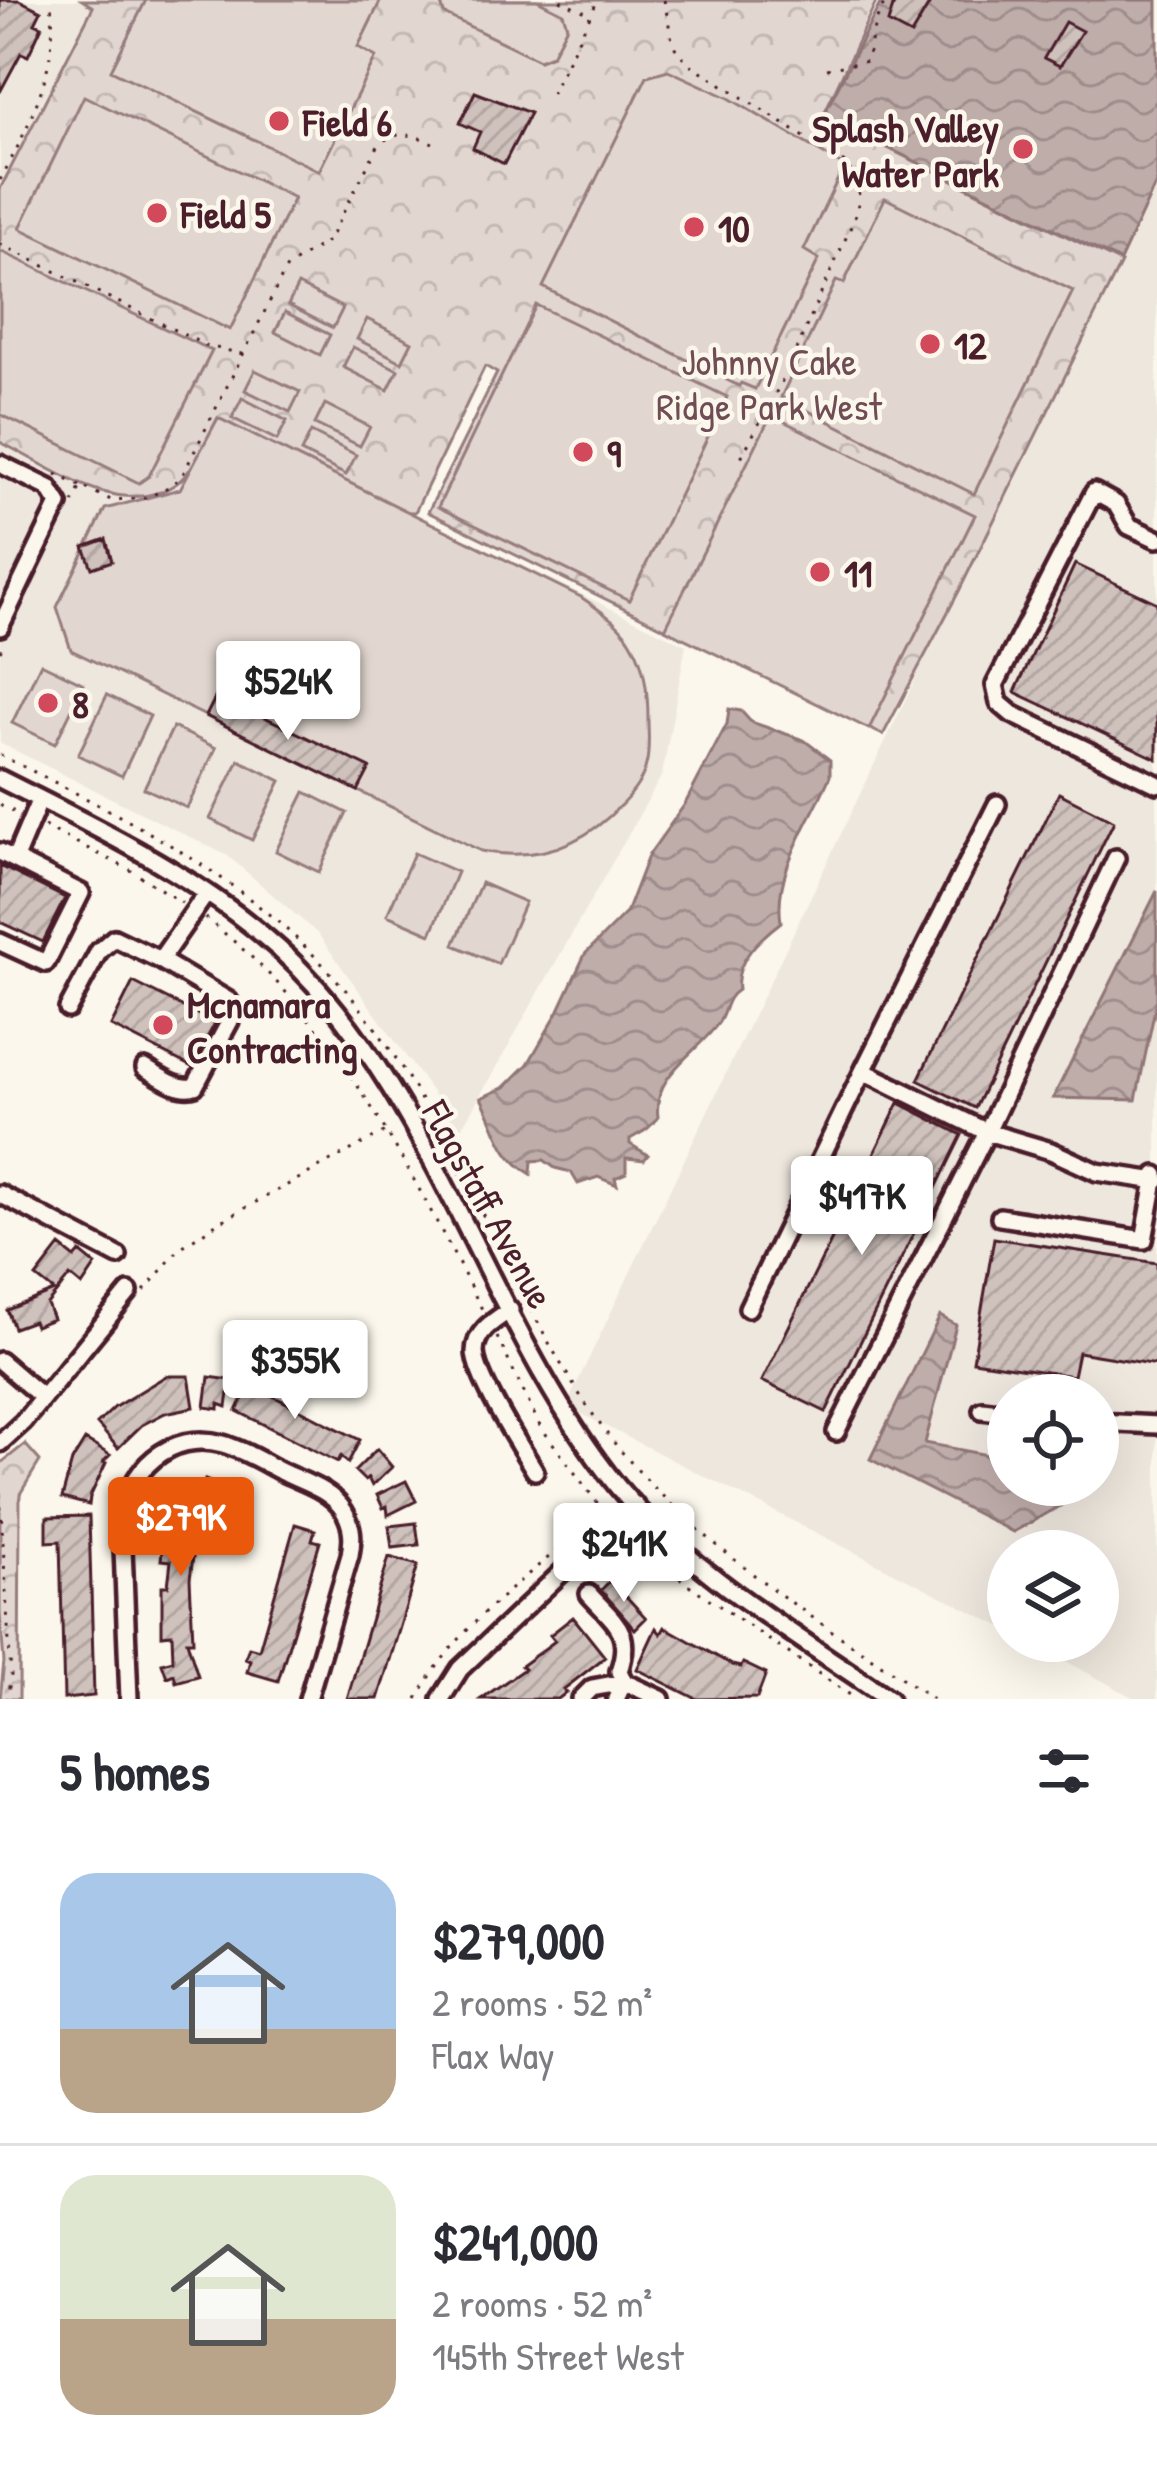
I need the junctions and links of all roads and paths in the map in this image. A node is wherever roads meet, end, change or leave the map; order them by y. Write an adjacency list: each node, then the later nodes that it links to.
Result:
1 (50, 0): 10 (path)
2 (560, 0): 6 (path)
3 (598, 0): 6 (path)
4 (664, 0): 14 (path)
5 (886, 0): 7 (path)
6 (591, 15): 8 (path)
7 (827, 68)
8 (551, 94)
9 (433, 143): 12 (path)
10 (0, 180)
11 (0, 244): 12 (path)
12 (245, 354): 15 (path)
13 (0, 464): 17 (street)
14 (737, 464)
15 (71, 507)
16 (1157, 539): 20 (street)
17 (5, 629): 18 (path)
18 (0, 651)
19 (0, 778): 21 (street, Flagstaff Avenue)
20 (1157, 784)
21 (40, 799): 24 (street); 27 (street, Flagstaff Avenue)
22 (997, 804): 33 (street)
23 (0, 805): 24 (path)
24 (31, 820): 25 (street); 28 (path)
25 (7, 855): 29 (street)
26 (1116, 858): 35 (street)
27 (206, 894): 28 (street); 43 (street, Flagstaff Avenue)
28 (194, 911): 30 (street); 34 (path)
29 (0, 942)
30 (160, 960): 31 (street); 32 (street)
31 (68, 1009)
32 (145, 1068)
33 (863, 1071): 35 (street); 42 (street)
34 (386, 1131): 41 (path); 44 (path)
35 (987, 1132): 36 (street); 51 (street)
36 (1156, 1178): 39 (street)
37 (0, 1194): 40 (street)
38 (1000, 1217): 39 (street)
39 (1151, 1241)
40 (118, 1256)
41 (135, 1293): 46 (street)
42 (748, 1308)
43 (510, 1310): 44 (street); 55 (street, Flagstaff Avenue)
44 (489, 1323): 53 (street); 56 (path)
45 (0, 1361): 46 (street)
46 (41, 1396): 52 (street)
47 (982, 1410): 48 (street)
48 (987, 1411)
49 (1119, 1423): 50 (street)
50 (1157, 1425)
51 (836, 1432)
52 (0, 1443)
53 (535, 1471)
54 (0, 1495): 59 (path)
55 (634, 1504): 56 (street); 68 (street, Flagstaff Avenue)
56 (609, 1516): 62 (path); 63 (street); 67 (path)
57 (590, 1594): 58 (street)
58 (624, 1682): 64 (street); 65 (street); 66 (street)
59 (8, 1699)
60 (129, 1699): 61 (street)
61 (308, 1699)
62 (417, 1699)
63 (441, 1699)
64 (581, 1699)
65 (616, 1699)
66 (661, 1699)
67 (856, 1699)
68 (889, 1699)

